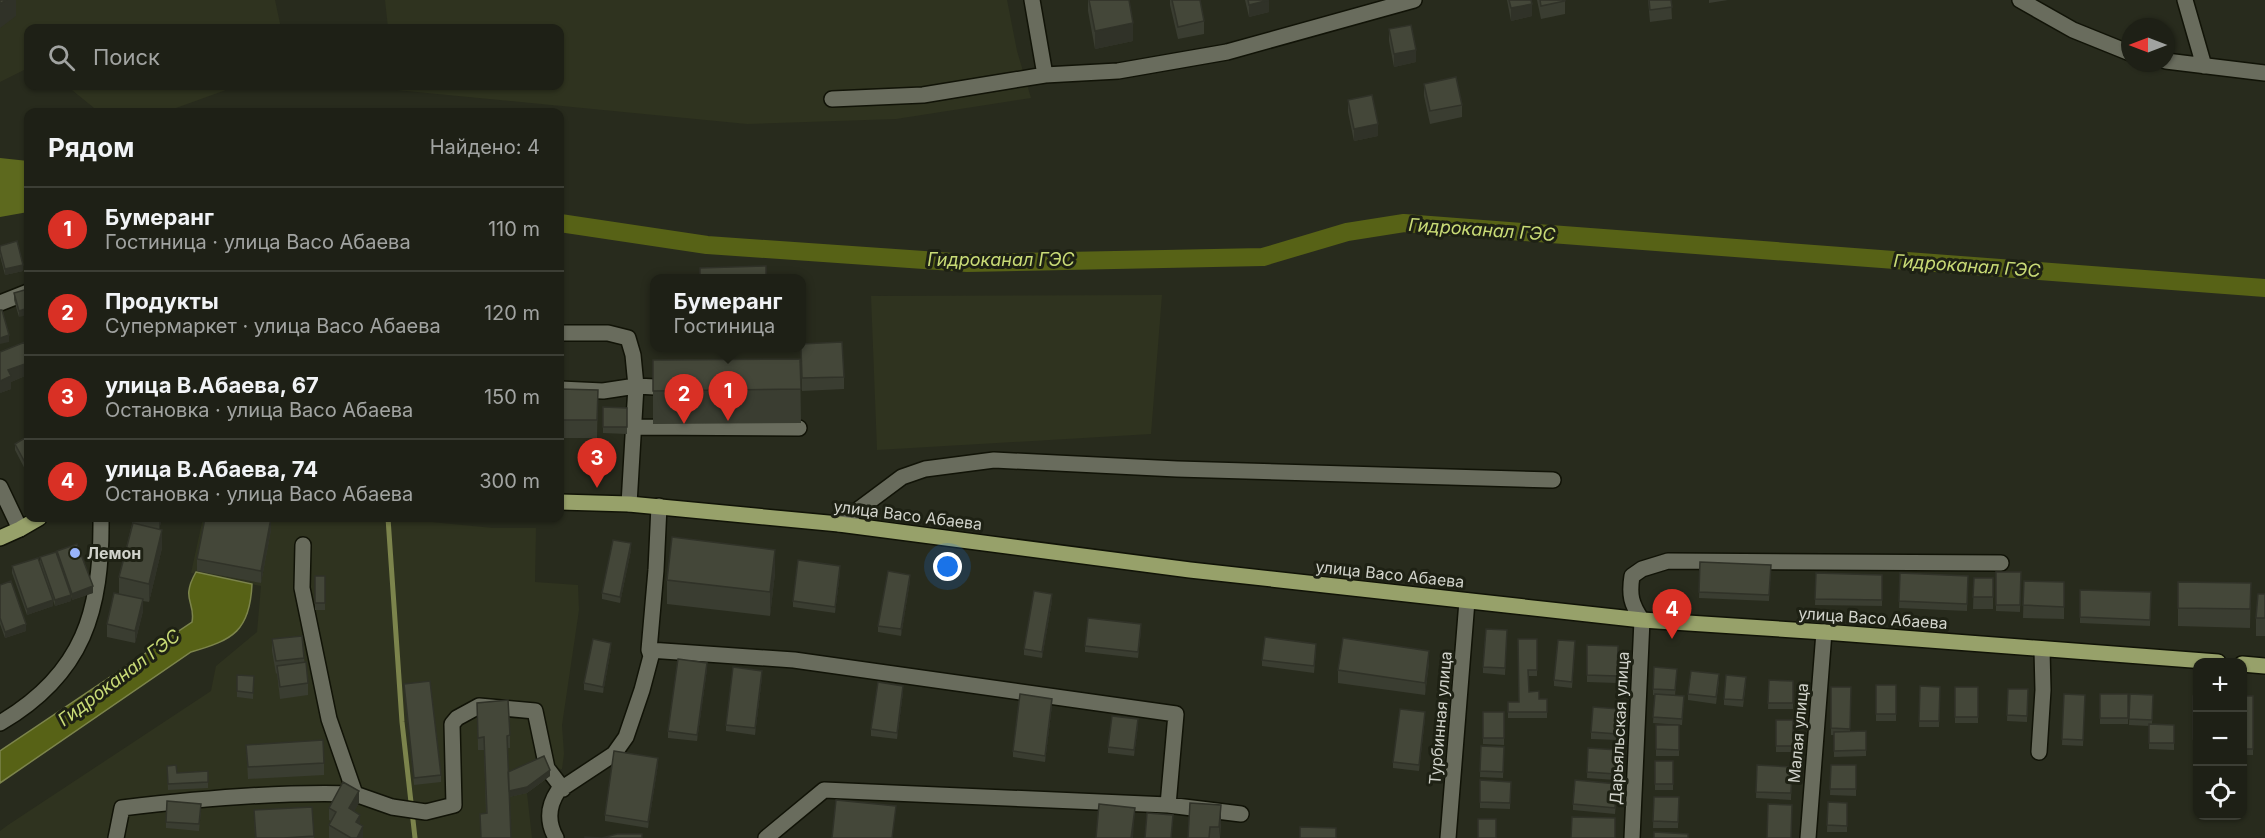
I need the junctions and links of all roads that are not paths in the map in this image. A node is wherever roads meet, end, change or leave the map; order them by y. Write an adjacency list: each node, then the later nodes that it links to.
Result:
1 (1032, 0): 9 (street)
2 (1414, 0): 9 (street)
3 (2020, 0): 5 (street)
4 (2185, 0): 7 (street)
5 (2121, 49)
6 (2175, 62): 7 (street)
7 (2204, 66): 8 (street)
8 (2265, 73)
9 (1045, 75): 10 (street)
10 (832, 99)
11 (24, 293): 12 (street)
12 (0, 303)
13 (564, 333): 14 (street)
14 (636, 386): 15 (street); 16 (street); 17 (street)
15 (564, 389)
16 (689, 389)
17 (634, 427): 18 (street); 22 (street)
18 (799, 428)
19 (1553, 480): 26 (street)
20 (0, 487): 27 (street)
21 (564, 502): 22 (main road, улица Васо Абаева)
22 (629, 504): 23 (main road, улица Васо Абаева)
23 (659, 506): 26 (main road, улица Васо Абаева); 34 (street)
24 (32, 522): 27 (main road)
25 (101, 522): 39 (street)
26 (839, 524): 31 (main road, улица Васо Абаева)
27 (20, 529): 28 (main road)
28 (0, 538)
29 (303, 545): 42 (street)
30 (2001, 563): 32 (street)
31 (1467, 601): 32 (main road, улица Васо Абаева); 48 (street, Турбинная улица)
32 (1642, 620): 33 (main road, улица Васо Абаева); 49 (street, Дарьяльская улица)
33 (1824, 632): 35 (main road, улица Васо Абаева); 50 (street, Малая улица)
34 (649, 650): 41 (street); 43 (street)
35 (2042, 650): 36 (main road, улица Васо Абаева); 40 (street)
36 (2193, 661)
37 (2247, 664): 38 (main road)
38 (2265, 666)
39 (0, 723)
40 (2039, 753)
41 (563, 789): 42 (street); 46 (street)
42 (355, 794): 45 (street)
43 (1168, 805): 44 (street); 47 (street)
44 (1241, 814)
45 (116, 838)
46 (556, 838)
47 (766, 838)
48 (1448, 838)
49 (1632, 838)
50 (1808, 838)

